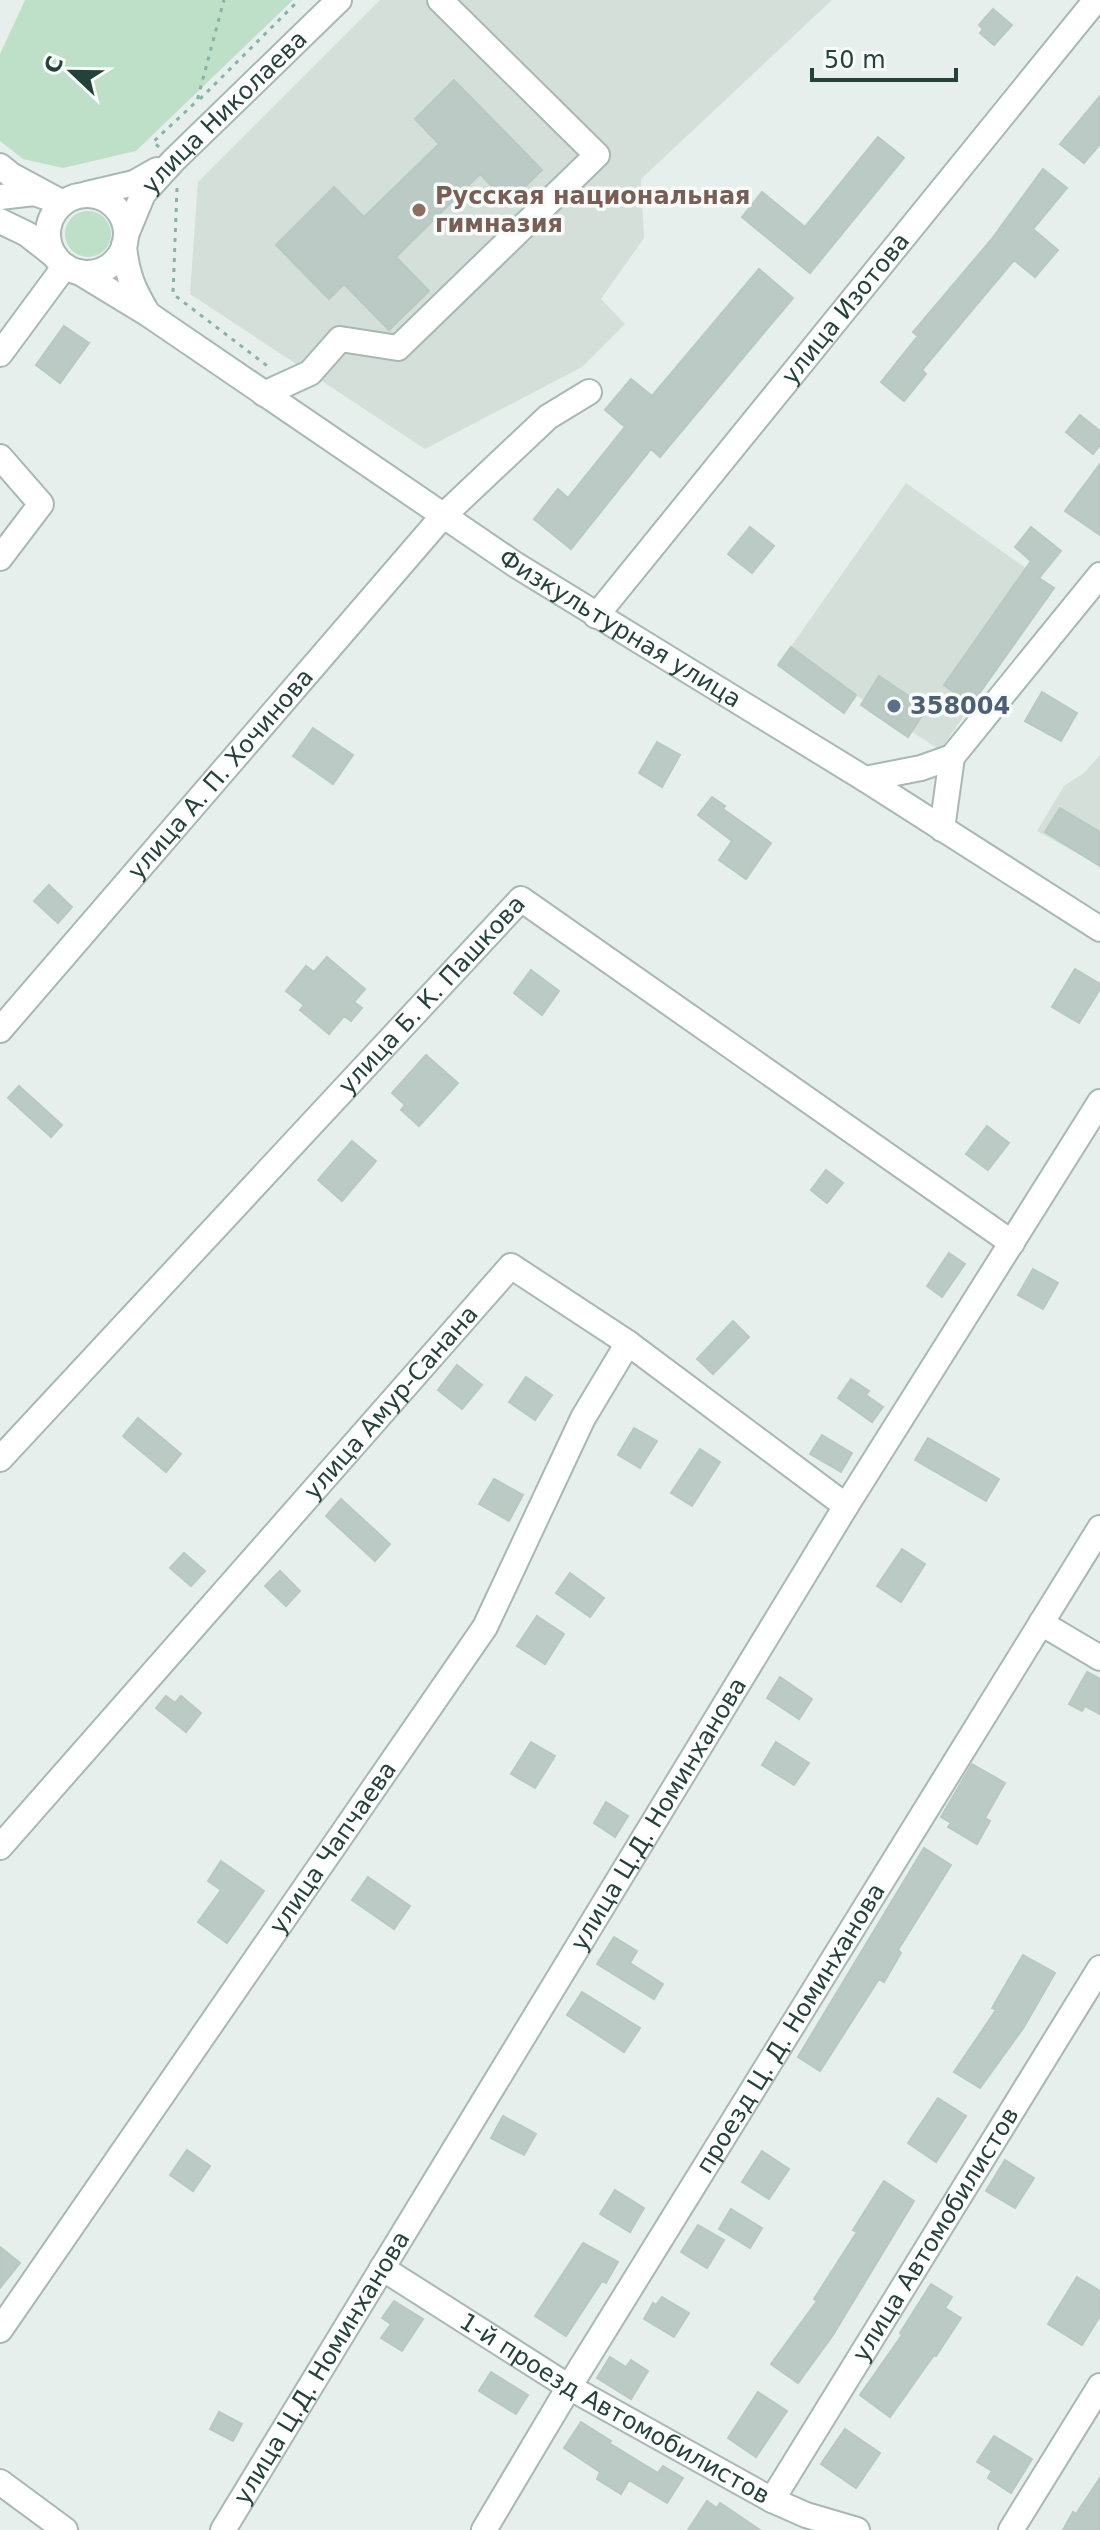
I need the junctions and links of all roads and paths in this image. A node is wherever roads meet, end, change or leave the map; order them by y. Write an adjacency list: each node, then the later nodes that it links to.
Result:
1 (224, 0): 6 (path)
2 (299, 0): 6 (path)
3 (339, 0): 7 (street, улица Николаева)
4 (440, 0): 16 (street)
5 (1096, 0): 23 (street, улица Изотова)
6 (197, 101): 7 (path)
7 (173, 161): 10 (street); 12 (street, улица Николаева); 16 (path)
8 (0, 166): 10 (street, Физкультурная улица)
9 (0, 197): 10 (street)
10 (73, 199): 12 (street, Физкультурная улица); 13 (street)
11 (0, 221): 13 (street, Физкультурная улица)
12 (125, 240): 13 (street); 14 (street, Физкультурная улица)
13 (66, 265): 14 (street, Физкультурная улица); 15 (street)
14 (148, 314): 18 (street, Физкультурная улица)
15 (0, 354)
16 (289, 382): 18 (street)
17 (589, 392): 20 (street, улица А. П. Хочинова)
18 (264, 394): 20 (street, Физкультурная улица)
19 (0, 457): 21 (street)
20 (442, 517): 23 (street, Физкультурная улица); 28 (street, улица А. П. Хочинова)
21 (0, 558)
22 (1100, 575): 24 (street)
23 (596, 616): 25 (street, Физкультурная улица)
24 (952, 757): 25 (street); 26 (street)
25 (865, 779): 26 (street, Физкультурная улица)
26 (942, 829): 27 (street, Физкультурная улица)
27 (1100, 929)
28 (0, 1030)
29 (1100, 1102): 30 (street, улица Ц.Д. Номинханова)
30 (1012, 1243): 32 (street, улица Б. К. Пашкова); 33 (street, улица Ц.Д. Номинханова)
31 (628, 1343): 33 (street, улица Амур-Санана); 37 (street, улица Амур-Санана); 40 (street, улица Чапчаева)
32 (0, 1459)
33 (846, 1506): 39 (street, улица Ц.Д. Номинханова)
34 (1100, 1528): 35 (street, проезд Ц. Д. Номинханова)
35 (1041, 1623): 36 (street); 42 (street, проезд Ц. Д. Номинханова)
36 (1100, 1658)
37 (3, 1837)
38 (1100, 1968): 44 (street, улица Автомобилистов)
39 (382, 2268): 42 (street, 1-й проезд Автомобилистов); 47 (street, улица Ц.Д. Номинханова)
40 (0, 2330)
41 (1100, 2386): 50 (street)
42 (569, 2387): 44 (street, 1-й проезд Автомобилистов); 48 (street, проезд Ц. Д. Номинханова)
43 (0, 2482): 46 (street)
44 (772, 2500): 45 (street, 1-й проезд Автомобилистов)
45 (804, 2522): 49 (street, 1-й проезд Автомобилистов)
46 (65, 2530)
47 (223, 2530)
48 (484, 2530)
49 (857, 2530)
50 (1011, 2530)

